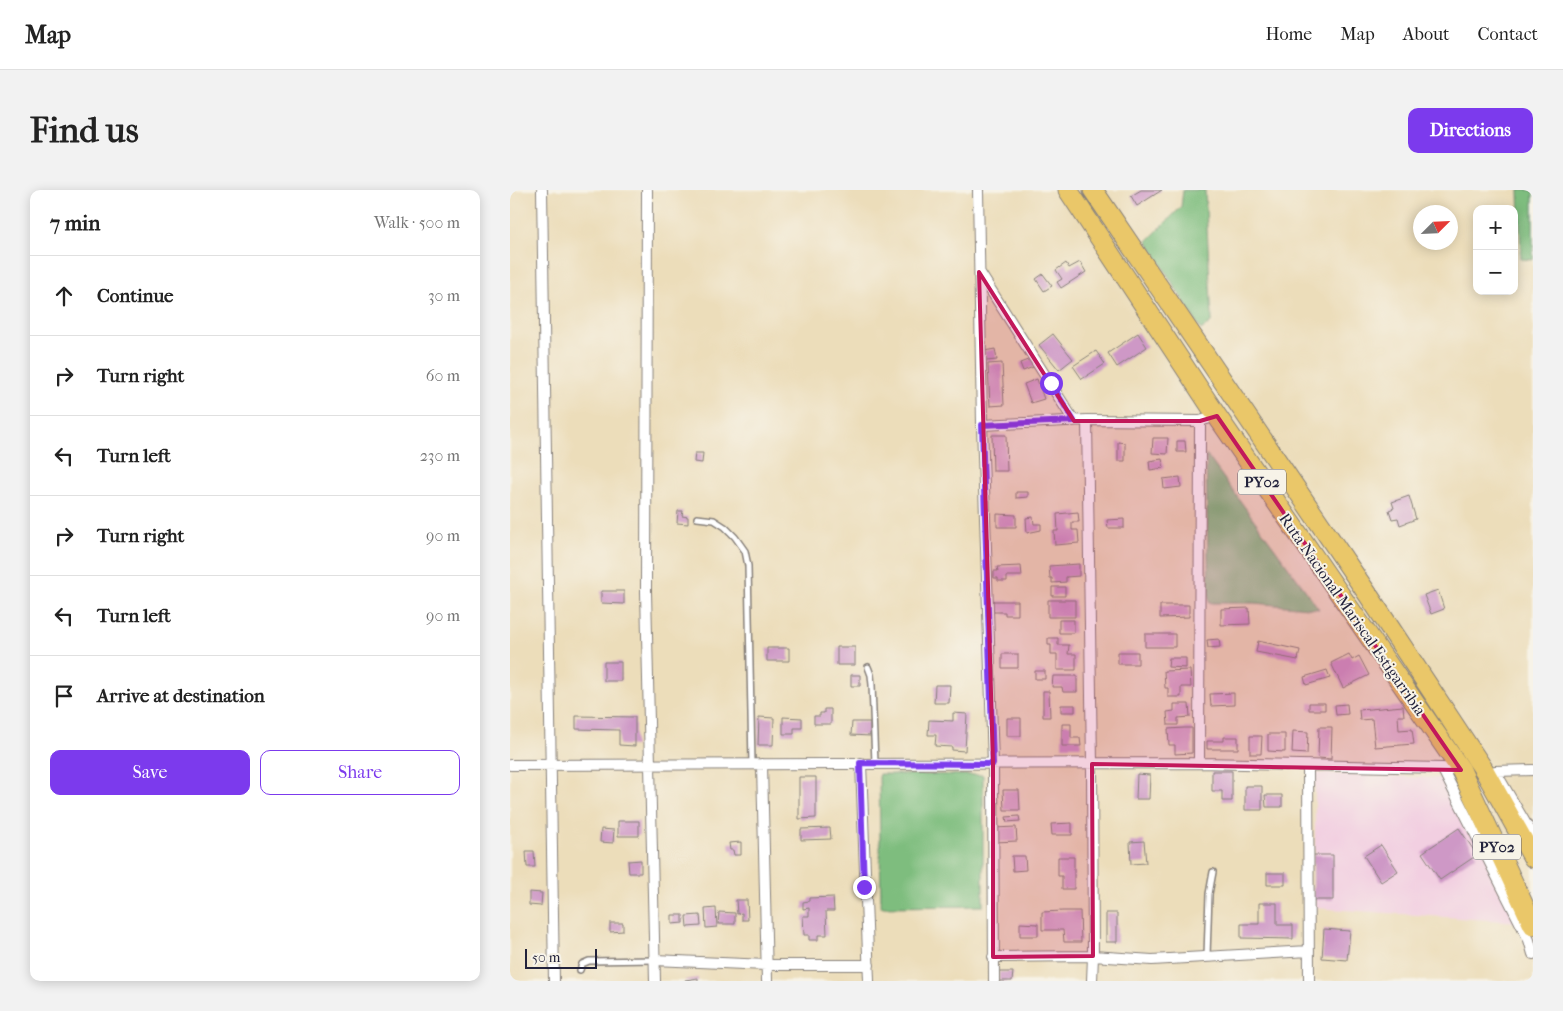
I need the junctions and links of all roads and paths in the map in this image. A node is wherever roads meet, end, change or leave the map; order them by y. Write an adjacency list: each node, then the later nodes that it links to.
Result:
1 (542, 190): 20 (street)
2 (647, 190): 21 (street)
3 (978, 190): 6 (street)
4 (1068, 190): 7 (highway, Ruta Nacional Mariscal Estigarribia / PY02)
5 (1093, 190): 27 (highway, Ruta Nacional Mariscal Estigarribia / PY02)
6 (979, 272): 9 (street); 10 (street)
7 (1208, 419): 8 (street); 15 (street); 24 (highway, Ruta Nacional Mariscal Estigarribia / PY02)
8 (1087, 420): 9 (street); 18 (street)
9 (1074, 421): 10 (street)
10 (982, 425): 17 (street)
11 (698, 518): 16 (lane)
12 (868, 667): 14 (lane)
13 (860, 763): 14 (street); 16 (street); 37 (street)
14 (875, 763): 17 (street)
15 (1199, 763): 18 (street); 22 (street)
16 (757, 764): 21 (street); 36 (street)
17 (993, 764): 18 (street); 34 (street)
18 (1092, 764): 32 (street)
19 (510, 765): 20 (street)
20 (552, 766): 21 (street); 39 (street)
21 (651, 766): 35 (street)
22 (1308, 766): 23 (street); 30 (street)
23 (1442, 768): 24 (street); 31 (street)
24 (1461, 770): 29 (highway, Ruta Nacional Mariscal Estigarribia / PY02)
25 (1533, 770): 26 (street)
26 (1533, 836)
27 (1533, 858)
28 (1213, 872): 33 (lane)
29 (1533, 924)
30 (1309, 951): 33 (street); 45 (street)
31 (1533, 954)
32 (1093, 956): 33 (street); 34 (street); 44 (street)
33 (1207, 956)
34 (994, 957): 43 (street)
35 (655, 960): 36 (street); 38 (lane); 40 (street)
36 (766, 965): 37 (street); 41 (street)
37 (869, 965): 42 (street)
38 (580, 970)
39 (554, 981)
40 (655, 981)
41 (766, 981)
42 (869, 981)
43 (994, 981)
44 (1092, 981)
45 (1309, 981)

